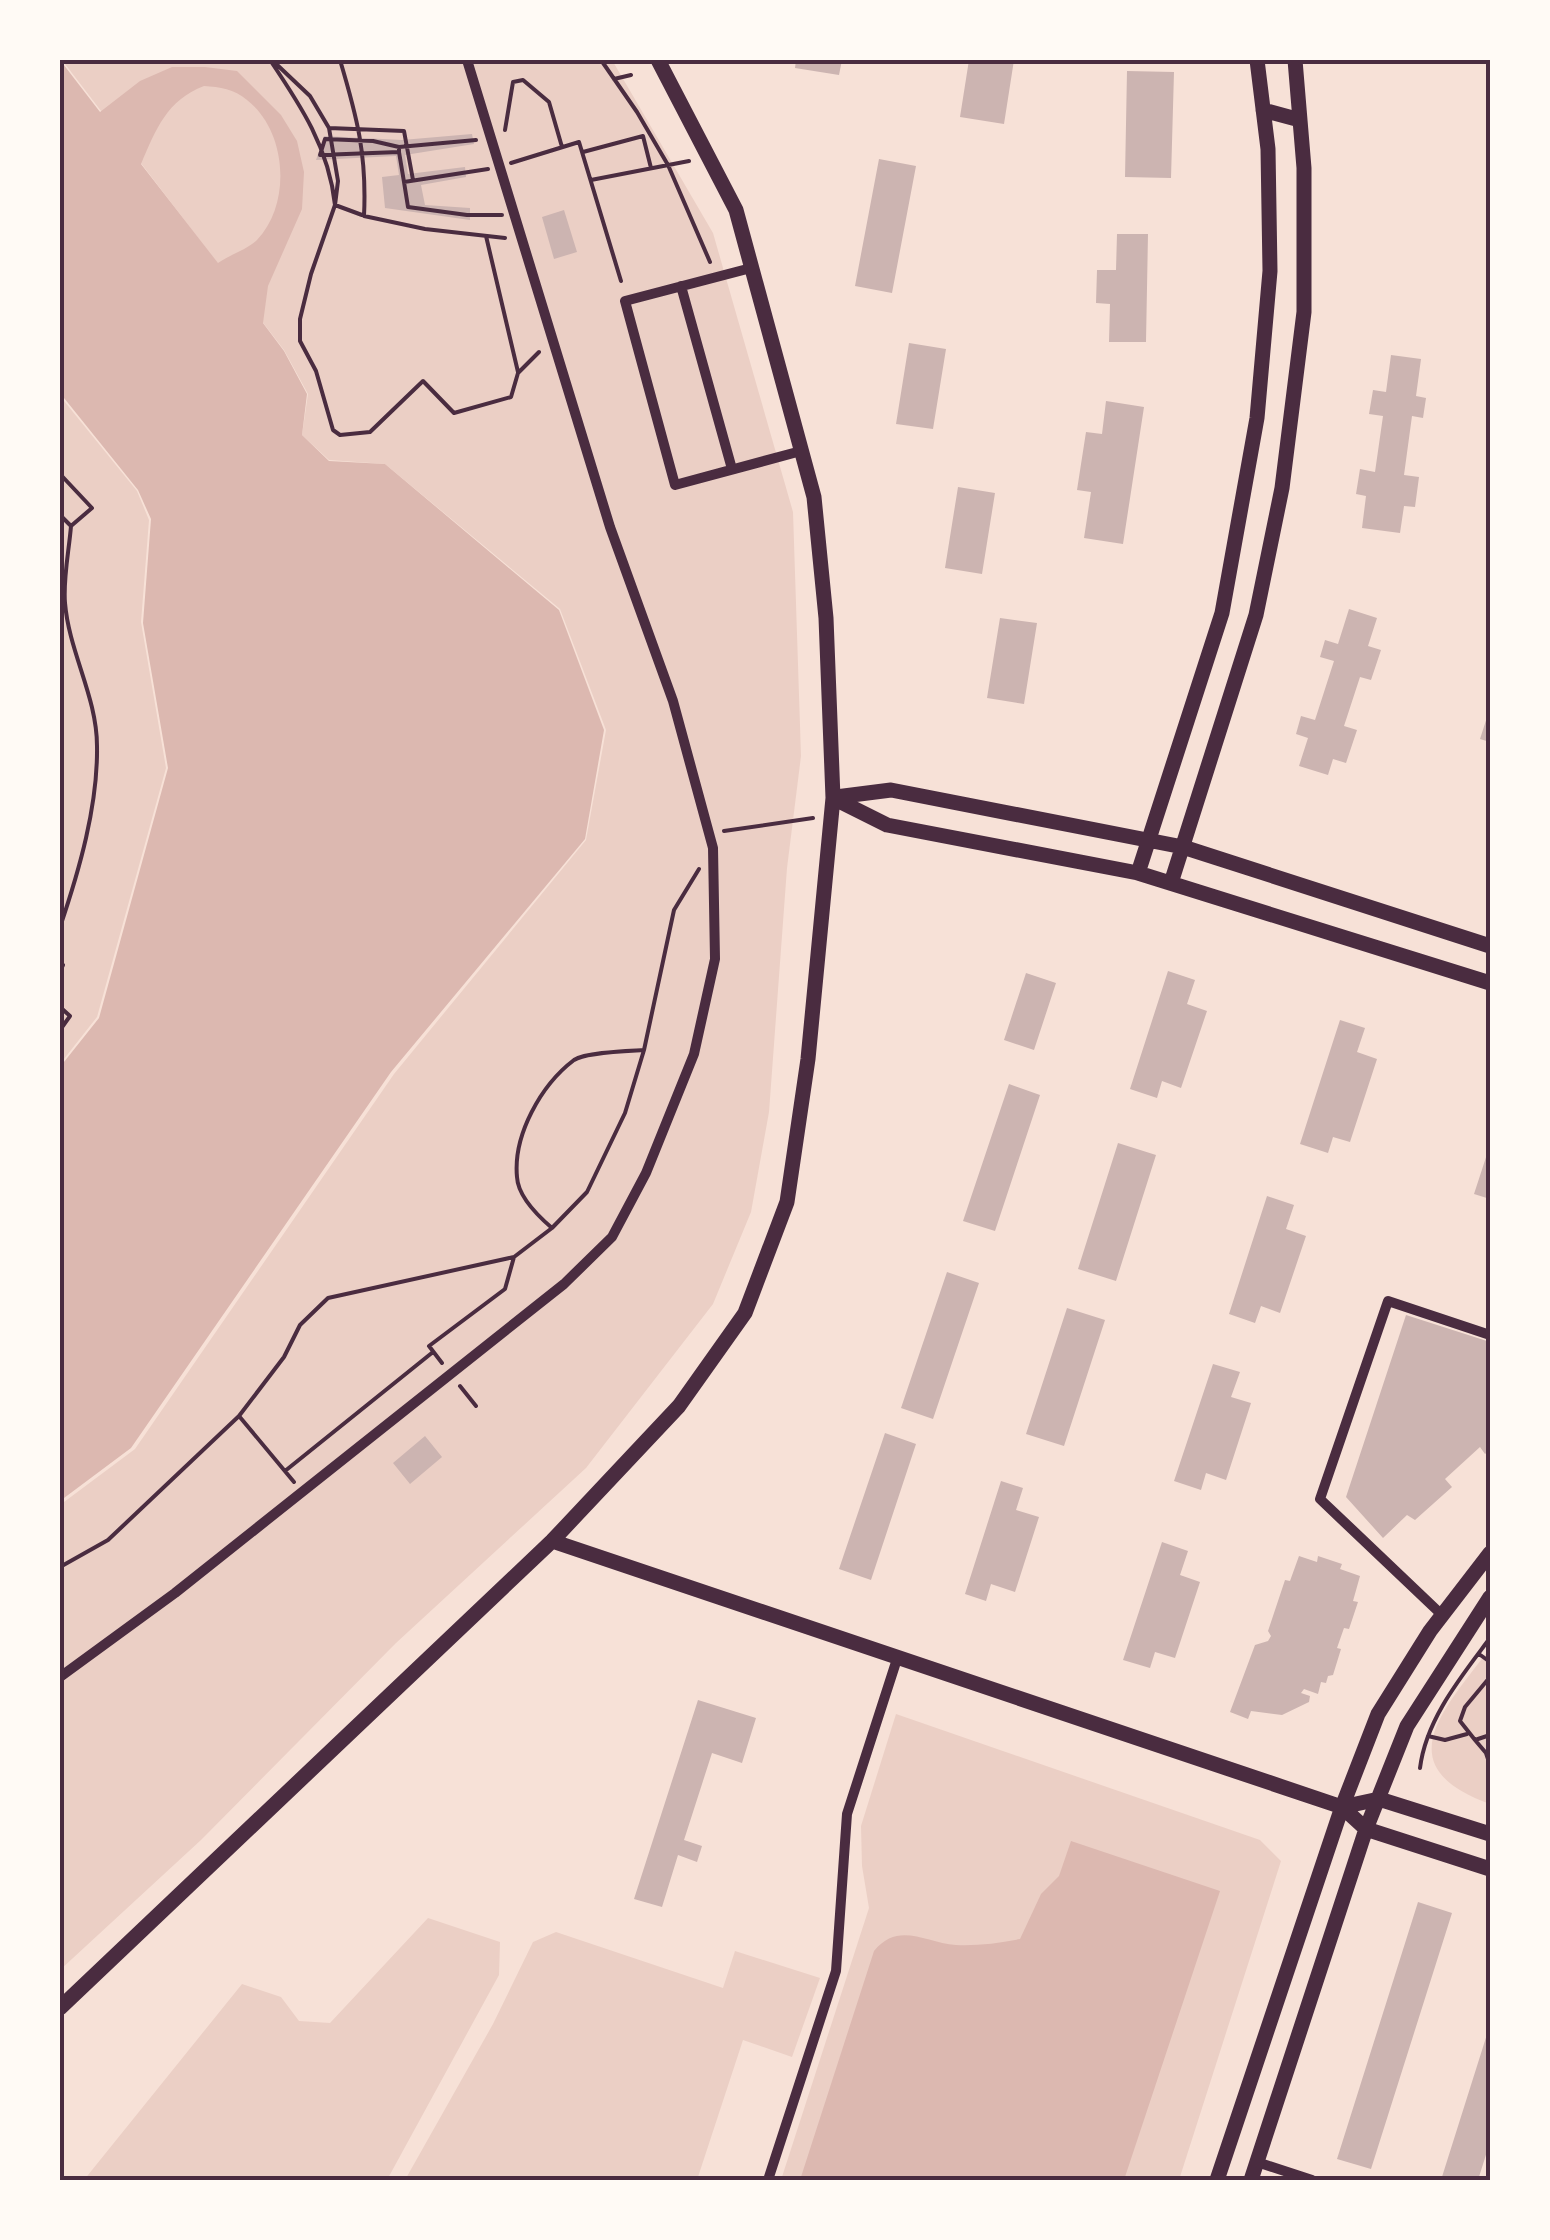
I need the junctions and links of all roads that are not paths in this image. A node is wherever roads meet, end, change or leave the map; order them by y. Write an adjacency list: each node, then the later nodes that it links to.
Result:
1 (466, 60): 24 (street)
2 (658, 60): 7 (street)
3 (1257, 60): 5 (street)
4 (1295, 60): 6 (street)
5 (1263, 110): 6 (street); 12 (street)
6 (1300, 120): 13 (street)
7 (752, 268): 8 (street); 9 (street)
8 (681, 286): 10 (street); 10 (street)
9 (801, 451): 10 (street); 11 (street)
10 (732, 469)
11 (833, 798): 12 (street); 14 (street); 19 (street)
12 (1148, 840): 13 (street); 14 (street)
13 (1183, 847): 15 (street); 16 (street)
14 (1138, 872): 15 (street)
15 (1171, 883): 17 (street)
16 (1490, 946)
17 (1490, 983)
18 (1490, 1335): 22 (street)
19 (552, 1540): 23 (street); 30 (street)
20 (1490, 1554): 22 (street)
21 (1490, 1598): 25 (street)
22 (1442, 1615): 26 (street)
23 (896, 1659): 26 (street); 32 (street)
24 (60, 1678)
25 (1378, 1799): 26 (street); 27 (street); 28 (street)
26 (1342, 1807): 27 (street); 33 (street)
27 (1366, 1829): 29 (street); 31 (street)
28 (1490, 1834)
29 (1490, 1869)
30 (60, 2008)
31 (1257, 2162): 34 (street); 35 (street)
32 (768, 2180)
33 (1217, 2180)
34 (1251, 2180)
35 (1312, 2180)

